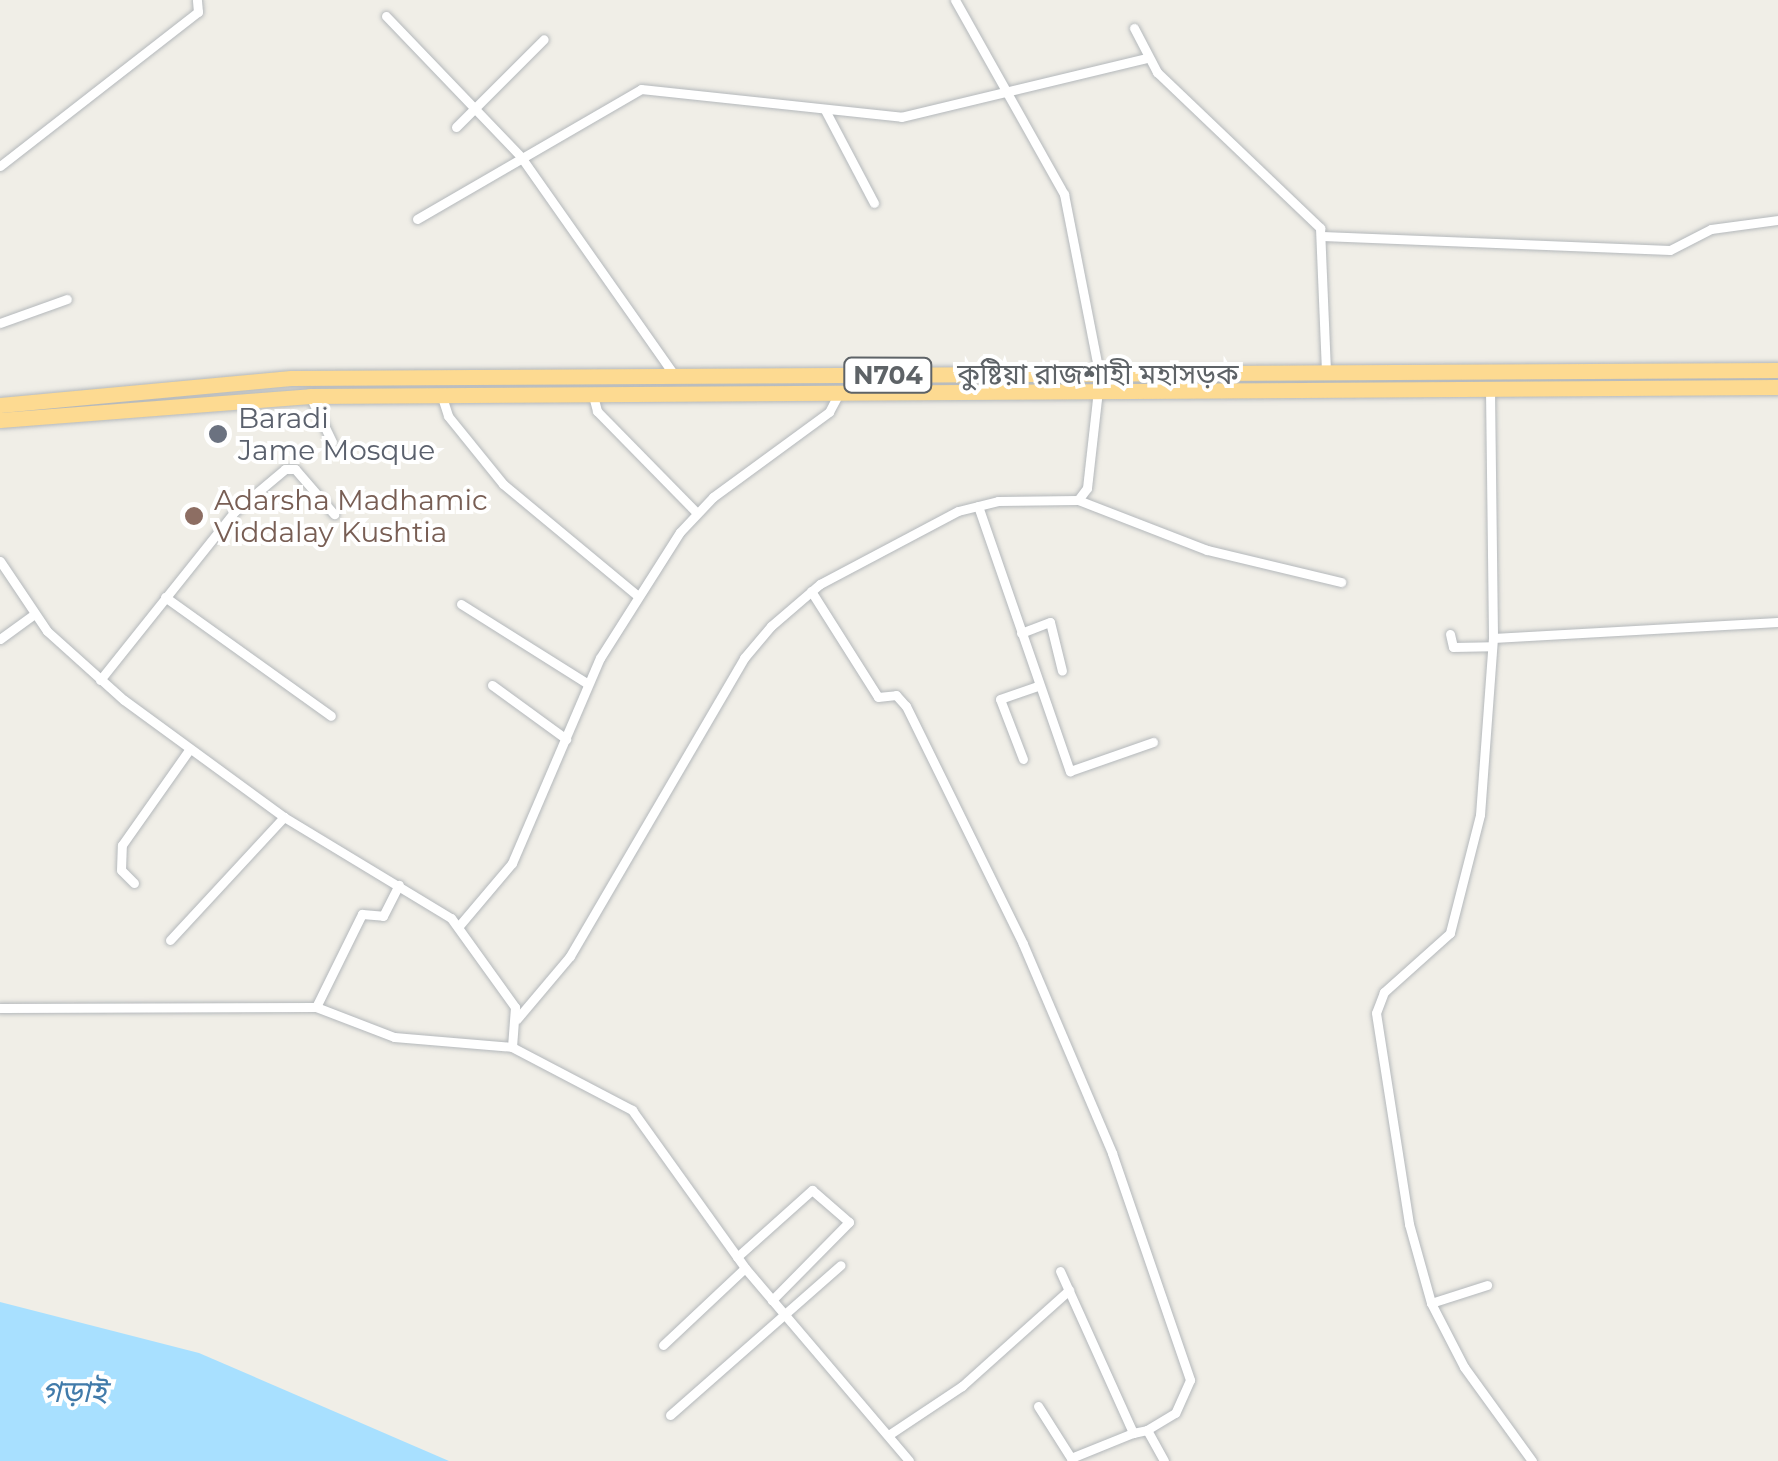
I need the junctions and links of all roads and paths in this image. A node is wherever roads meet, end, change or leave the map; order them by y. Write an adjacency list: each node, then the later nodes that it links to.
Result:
1 (197, 0): 12 (street)
2 (955, 0): 7 (street)
3 (386, 16): 8 (street)
4 (1134, 28): 6 (street)
5 (544, 39): 8 (street)
6 (1147, 58): 7 (street); 16 (street)
7 (1010, 94): 9 (street); 24 (street)
8 (478, 106): 10 (street); 11 (street)
9 (825, 110): 11 (street); 13 (street)
10 (456, 127)
11 (522, 157): 14 (street); 21 (street)
12 (0, 166)
13 (874, 203)
14 (416, 220)
15 (1778, 220): 16 (street)
16 (1322, 236): 20 (street)
17 (67, 299): 18 (street)
18 (0, 323)
19 (1778, 370): 23 (highway, কুষ্টিয়া রাজশাহী মহাসড়ক / N704)
20 (1326, 374): 23 (highway, কুষ্টিয়া রাজশাহী মহাসড়ক / N704); 25 (highway, কুষ্টিয়া রাজশাহী মহাসড়ক / N704)
21 (674, 375): 24 (highway, কুষ্টিয়া রাজশাহী মহাসড়ক / N704); 26 (highway, কুষ্টিয়া রাজশাহী মহাসড়ক / N704)
22 (292, 378): 26 (highway, কুষ্টিয়া রাজশাহী মহাসড়ক / N704); 33 (highway); 34 (highway, কুষ্টিয়া রাজশাহী মহাসড়ক / N704)
23 (1550, 380): 27 (highway, কুষ্টিয়া রাজশাহী মহাসড়ক / N704); 28 (highway, কুষ্টিয়া রাজশাহী মহাসড়ক / N704)
24 (1098, 381): 25 (highway, কুষ্টিয়া রাজশাহী মহাসড়ক / N704); 30 (highway, কুষ্টিয়া রাজশাহী মহাসড়ক / N704); 37 (street)
25 (1137, 381): 28 (highway, কুষ্টিয়া রাজশাহী মহাসড়ক / N704)
26 (633, 383): 29 (highway, কুষ্টিয়া রাজশাহী মহাসড়ক / N704); 30 (highway, কুষ্টিয়া রাজশাহী মহাসড়ক / N704)
27 (1778, 386)
28 (1490, 390): 52 (street)
29 (592, 391): 31 (highway, কুষ্টিয়া রাজশাহী মহাসড়ক / N704); 39 (street)
30 (840, 393): 39 (street)
31 (440, 394): 32 (highway, কুষ্টিয়া রাজশাহী মহাসড়ক / N704); 44 (street)
32 (310, 396): 33 (highway, কুষ্টিয়া রাজশাহী মহাসড়ক / N704); 36 (street)
33 (290, 397): 35 (highway, কুষ্টিয়া রাজশাহী মহাসড়ক / N704)
34 (0, 405)
35 (0, 420)
36 (332, 442)
37 (1078, 500): 38 (street); 42 (street)
38 (978, 506): 43 (street); 49 (street)
39 (696, 512): 44 (street)
40 (334, 514): 45 (street)
41 (0, 561): 47 (street)
42 (1342, 582)
43 (811, 591): 70 (street); 84 (street)
44 (638, 596): 55 (street)
45 (165, 597): 54 (street); 58 (street)
46 (461, 604): 55 (street)
47 (33, 616): 51 (street); 54 (street)
48 (1778, 622): 52 (street)
49 (1021, 632): 53 (street); 57 (street)
50 (1450, 634): 52 (street)
51 (0, 638)
52 (1492, 642): 79 (street)
53 (1062, 670)
54 (100, 680): 61 (street)
55 (588, 684): 59 (street)
56 (492, 685): 59 (street)
57 (1037, 686): 60 (street); 62 (street)
58 (331, 716)
59 (566, 739): 66 (street)
60 (1153, 742)
61 (189, 750): 63 (street); 64 (street)
62 (1023, 759)
63 (284, 816): 65 (street); 67 (street)
64 (134, 883)
65 (399, 885): 66 (street); 68 (street)
66 (458, 927): 70 (street)
67 (170, 940)
68 (316, 1006): 69 (street); 71 (street)
69 (0, 1008)
70 (517, 1019): 71 (street)
71 (512, 1047): 72 (street)
72 (737, 1257): 74 (street); 78 (street)
73 (841, 1265): 80 (street)
74 (744, 1268): 78 (street); 81 (street)
75 (1060, 1271): 77 (street)
76 (1487, 1285): 79 (street)
77 (1069, 1290): 85 (street); 86 (street)
78 (772, 1300): 80 (street)
79 (1432, 1302): 89 (street)
80 (787, 1315): 83 (street); 86 (street)
81 (663, 1344)
82 (1038, 1406): 85 (street)
83 (670, 1415)
84 (1148, 1430): 85 (street); 88 (street)
85 (1132, 1433)
86 (890, 1434): 87 (street)
87 (909, 1461)
88 (1164, 1461)
89 (1532, 1461)

